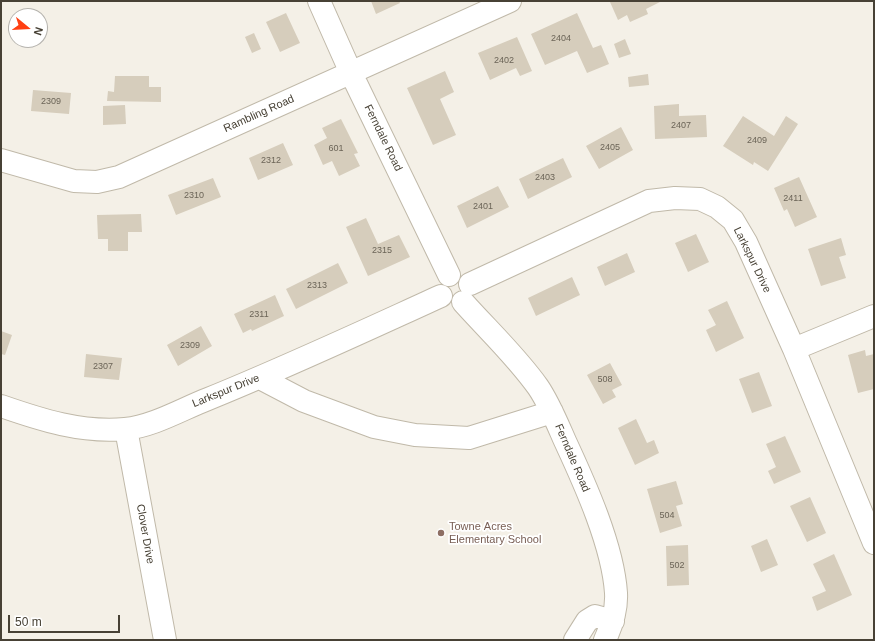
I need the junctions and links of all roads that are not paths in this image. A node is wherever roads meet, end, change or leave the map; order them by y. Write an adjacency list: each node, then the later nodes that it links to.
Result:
1 (319, 1): 3 (street, Ferndale Road)
2 (510, 1): 3 (street, Rambling Road)
3 (351, 73): 4 (street, Rambling Road); 5 (street, Ferndale Road)
4 (1, 160)
5 (449, 275): 6 (street); 7 (street)
6 (466, 293): 7 (street); 9 (street, Larkspur Drive); 12 (street, Ferndale Road)
7 (441, 296): 10 (street, Larkspur Drive)
8 (874, 316): 9 (street)
9 (794, 349): 14 (street, Larkspur Drive)
10 (260, 378): 12 (street); 13 (street, Larkspur Drive)
11 (1, 406): 13 (street, Larkspur Drive)
12 (552, 412): 15 (street, Ferndale Road)
13 (126, 429): 16 (street, Clover Drive)
14 (874, 543)
15 (609, 631): 17 (street)
16 (165, 640)
17 (575, 640)

